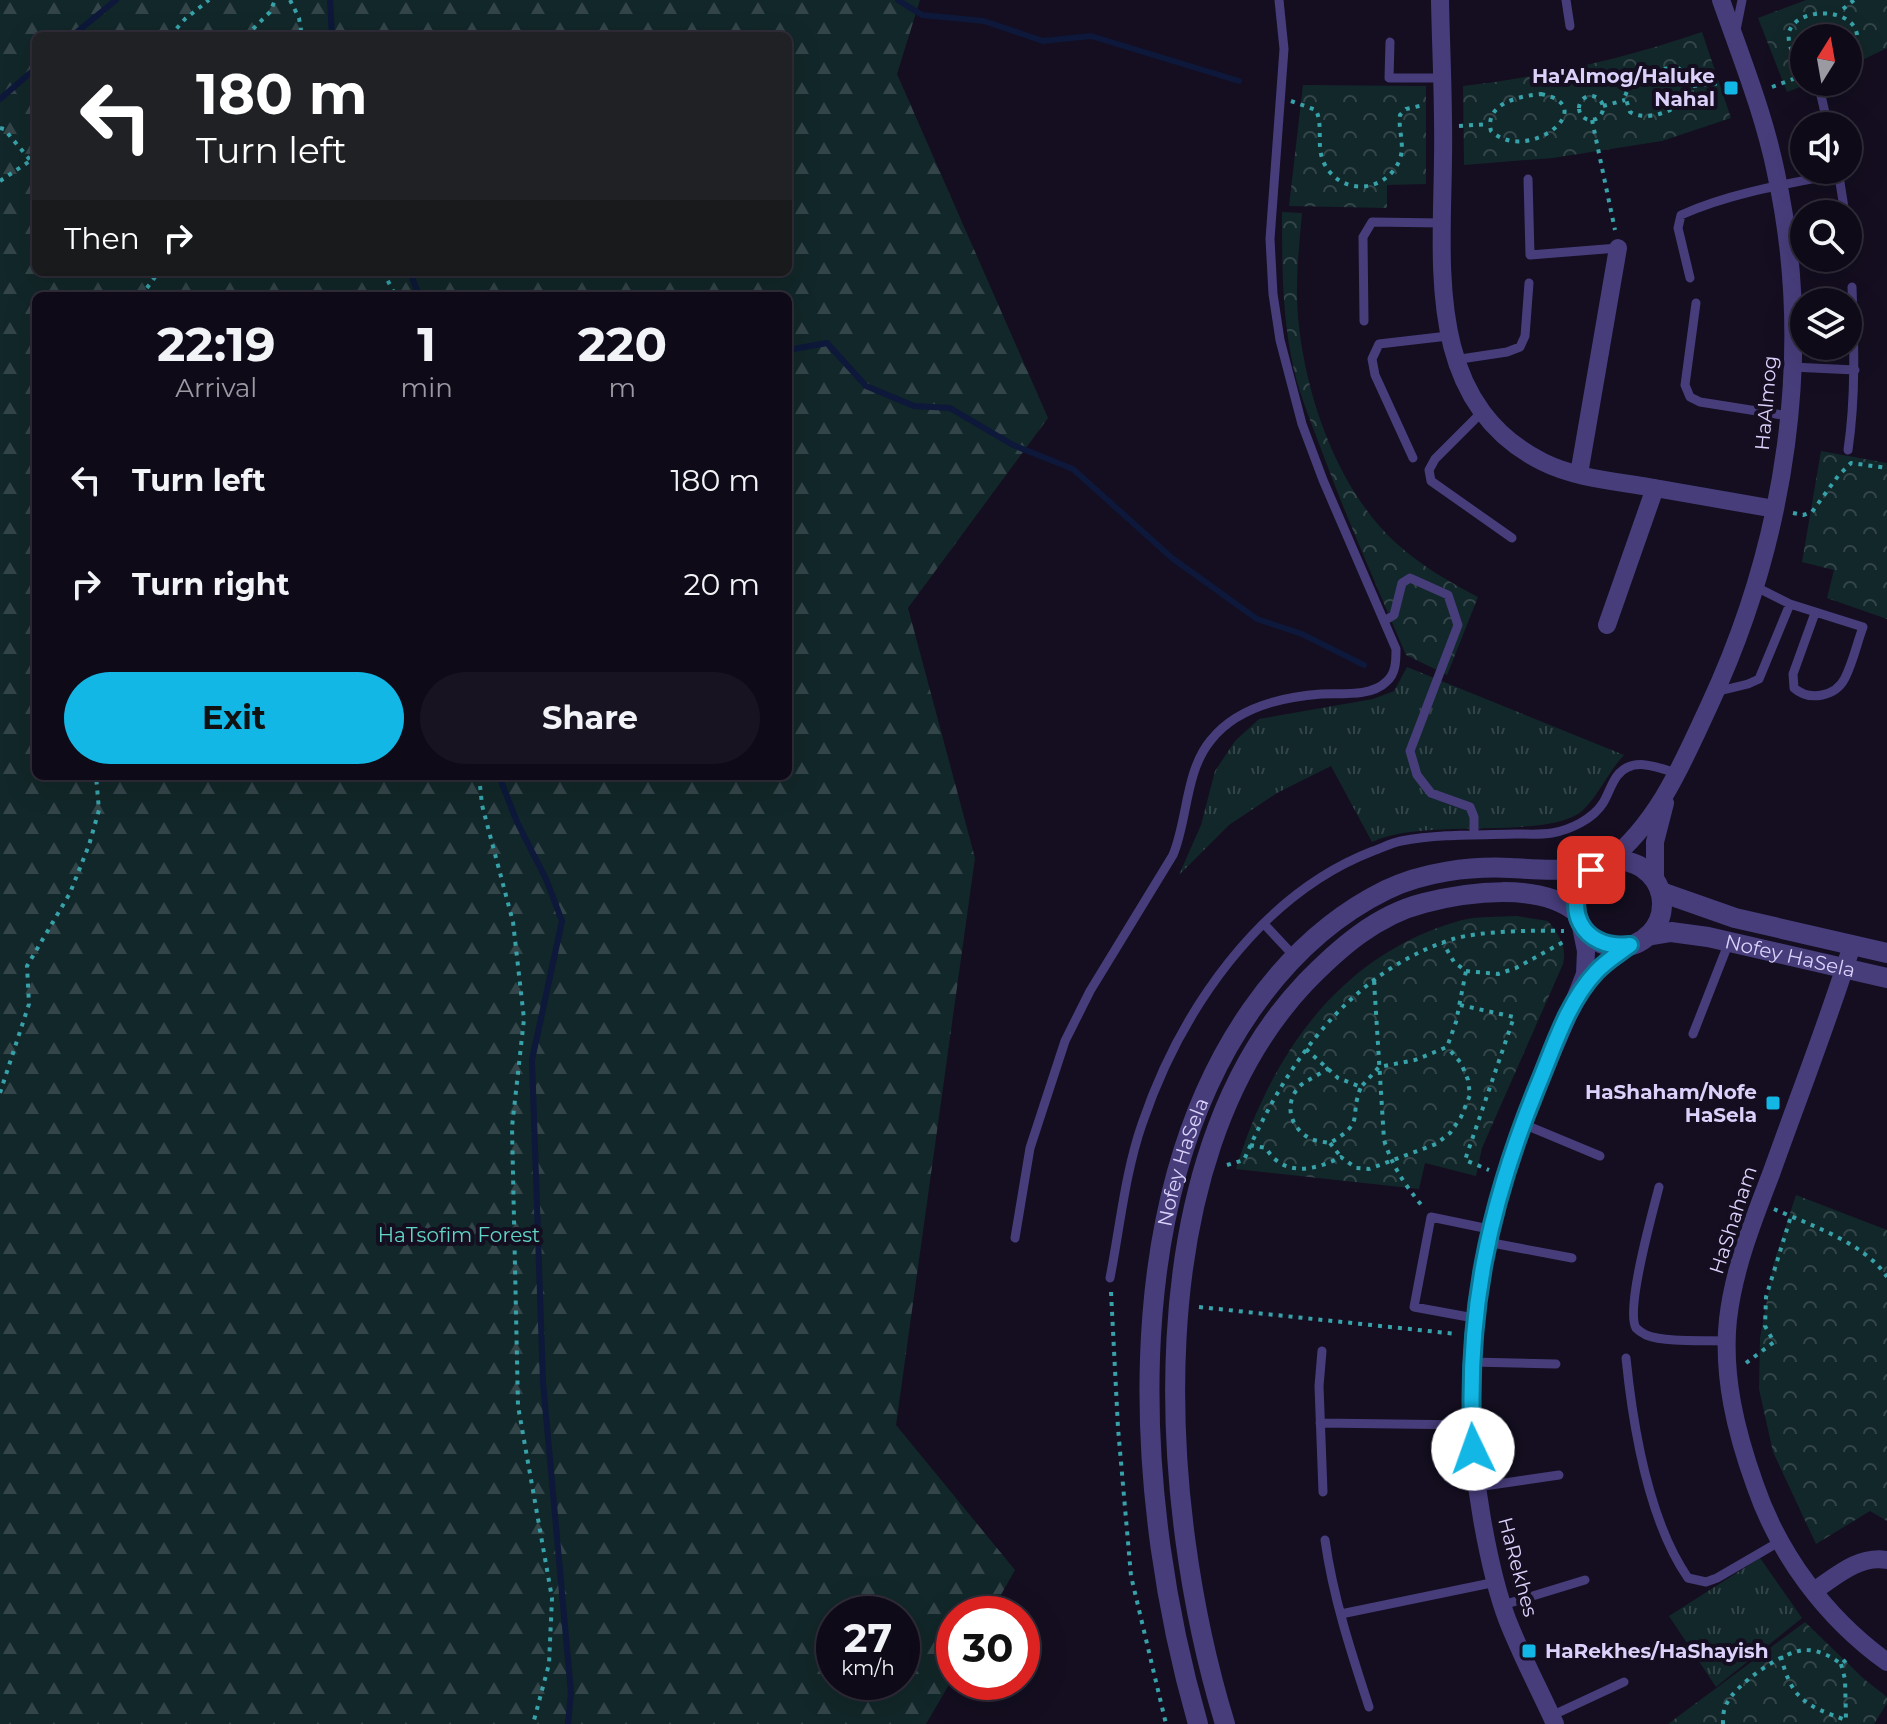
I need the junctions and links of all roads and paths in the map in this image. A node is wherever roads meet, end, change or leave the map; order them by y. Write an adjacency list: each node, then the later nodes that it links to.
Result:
1 (209, 0): 16 (path)
2 (275, 0): 17 (path)
3 (290, 0): 18 (path)
4 (1279, 0): 25 (lane)
5 (1440, 0): 21 (street)
6 (1566, 0): 15 (lane)
7 (1721, 0): 19 (street, HaAlmog)
8 (1742, 0): 19 (lane)
9 (1854, 0): 11 (path)
10 (1833, 4): 11 (path)
11 (1843, 9): 14 (path)
12 (1801, 11): 13 (path)
13 (1793, 24)
14 (1854, 24)
15 (1570, 26)
16 (174, 32)
17 (250, 32)
18 (301, 32)
19 (1734, 37): 24 (street, HaAlmog)
20 (1390, 42): 21 (lane)
21 (1442, 78): 27 (street)
22 (1790, 81): 24 (path)
23 (1693, 86): 24 (path); 26 (path); 26 (path)
24 (1751, 86): 39 (street, HaAlmog)
25 (1282, 98): 27 (path); 65 (lane)
26 (1625, 100): 28 (path)
27 (1442, 106): 34 (street)
28 (1603, 106): 29 (path); 31 (path)
29 (1578, 108): 30 (path); 31 (path)
30 (1566, 112): 32 (path); 32 (path)
31 (1592, 120): 41 (path)
32 (1489, 124): 34 (path)
33 (0, 128): 35 (path)
34 (1443, 128): 40 (street)
35 (31, 161): 37 (path)
36 (1528, 179): 41 (lane)
37 (0, 181)
38 (1790, 183): 39 (lane)
39 (1778, 186): 43 (lane); 51 (street, HaAlmog)
40 (1442, 223): 48 (lane); 49 (street)
41 (1618, 248): 58 (street)
42 (158, 276): 46 (path)
43 (1690, 278)
44 (1529, 283): 50 (lane)
45 (1852, 287): 52 (lane)
46 (144, 292)
47 (1696, 303): 54 (lane)
48 (1364, 321)
49 (1448, 336): 50 (street); 56 (lane)
50 (1454, 360): 53 (street)
51 (1792, 367): 52 (lane); 54 (street, HaAlmog)
52 (1855, 370): 55 (lane)
53 (1483, 411): 58 (street); 61 (lane)
54 (1789, 416): 60 (street, HaAlmog)
55 (1848, 450)
56 (1413, 458)
57 (1887, 468): 60 (path)
58 (1579, 474): 59 (street)
59 (1655, 488): 60 (street); 66 (street)
60 (1775, 509): 62 (street, HaAlmog)
61 (1512, 538)
62 (1756, 587): 63 (lane); 67 (street, HaAlmog)
63 (1790, 604): 64 (lane); 67 (lane)
64 (1815, 613): 64 (lane)
65 (1384, 621): 72 (lane); 109 (lane)
66 (1607, 625)
67 (1715, 692): 68 (street, HaAlmog)
68 (1678, 774): 71 (street, HaAlmog); 72 (lane)
69 (96, 780): 95 (path)
70 (479, 780): 141 (path)
71 (1666, 797): 73 (street, HaAlmog); 74 (street, HaAlmog)
72 (1474, 835): 76 (lane)
73 (1604, 863): 74 (street); 75 (street); 82 (street, Nofey HaSela)
74 (1658, 886): 77 (street); 80 (street, Nofey HaSela)
75 (1579, 922): 77 (street); 79 (path); 84 (path); 87 (street, HaRekhes); 102 (street, Nofey HaSela)
76 (1264, 924): 82 (lane); 112 (lane)
77 (1639, 941): 78 (street, Nofey HaSela); 87 (street, HaRekhes)
78 (1729, 942): 83 (street, Nofey HaSela); 89 (lane)
79 (1443, 943): 84 (path); 86 (path)
80 (1852, 945): 81 (street, Nofey HaSela); 83 (street, HaShaham)
81 (1887, 953)
82 (1295, 957): 143 (street, Nofey HaSela)
83 (1845, 968): 85 (street, Nofey HaSela); 105 (street, HaShaham)
84 (1466, 971): 88 (path)
85 (1887, 978)
86 (1374, 981): 91 (path); 92 (path)
87 (1576, 998): 96 (street, HaRekhes)
88 (1460, 1005): 90 (path); 103 (path)
89 (1693, 1034)
90 (1447, 1047): 92 (path); 101 (path)
91 (1306, 1049): 93 (path); 98 (path)
92 (1379, 1067): 94 (path); 101 (path)
93 (1329, 1068): 94 (path); 97 (path)
94 (1361, 1087): 97 (path)
95 (0, 1093)
96 (1523, 1124): 99 (lane); 103 (street, HaRekhes)
97 (1330, 1143): 100 (path)
98 (1250, 1145): 100 (path); 102 (path)
99 (1600, 1156)
100 (1341, 1157): 101 (path)
101 (1391, 1161): 107 (path)
102 (1202, 1173): 113 (street, Nofey HaSela)
103 (1504, 1177): 108 (street, HaRekhes)
104 (1659, 1187): 115 (lane)
105 (1760, 1203): 106 (path); 115 (street, HaShaham)
106 (1791, 1216): 111 (path); 120 (path)
107 (1431, 1217): 108 (lane); 114 (lane)
108 (1488, 1235): 110 (lane); 114 (street, HaRekhes)
109 (1015, 1238)
110 (1572, 1258)
111 (1887, 1277)
112 (1110, 1278): 142 (path)
113 (1181, 1305): 114 (path); 144 (street, Nofey HaSela)
114 (1474, 1327): 118 (street, HaRekhes)
115 (1727, 1341): 120 (street, HaShaham)
116 (1322, 1351): 121 (lane)
117 (1626, 1358): 127 (lane)
118 (1471, 1362): 119 (lane); 122 (street, HaRekhes)
119 (1556, 1364)
120 (1729, 1377): 127 (street, HaShaham)
121 (1320, 1423): 122 (lane); 125 (lane)
122 (1471, 1425): 124 (street, HaRekhes)
123 (1559, 1475): 124 (lane)
124 (1477, 1487): 130 (street, HaRekhes)
125 (1323, 1492)
126 (1325, 1540): 133 (lane)
127 (1779, 1542): 131 (street, HaShaham)
128 (1887, 1560): 131 (street)
129 (1585, 1580): 132 (lane)
130 (1496, 1582): 132 (street, HaRekhes); 133 (lane)
131 (1814, 1591): 134 (street, HaShaham)
132 (1503, 1605): 140 (street, HaRekhes)
133 (1341, 1614): 139 (lane)
134 (1867, 1646): 136 (street, HaShaham); 137 (path)
135 (1781, 1656): 137 (path); 137 (path); 145 (path)
136 (1887, 1662)
137 (1841, 1664)
138 (1624, 1682): 140 (lane)
139 (1369, 1707)
140 (1553, 1720)
141 (533, 1724)
142 (1166, 1724)
143 (1198, 1724)
144 (1225, 1724)
145 (1723, 1724)

